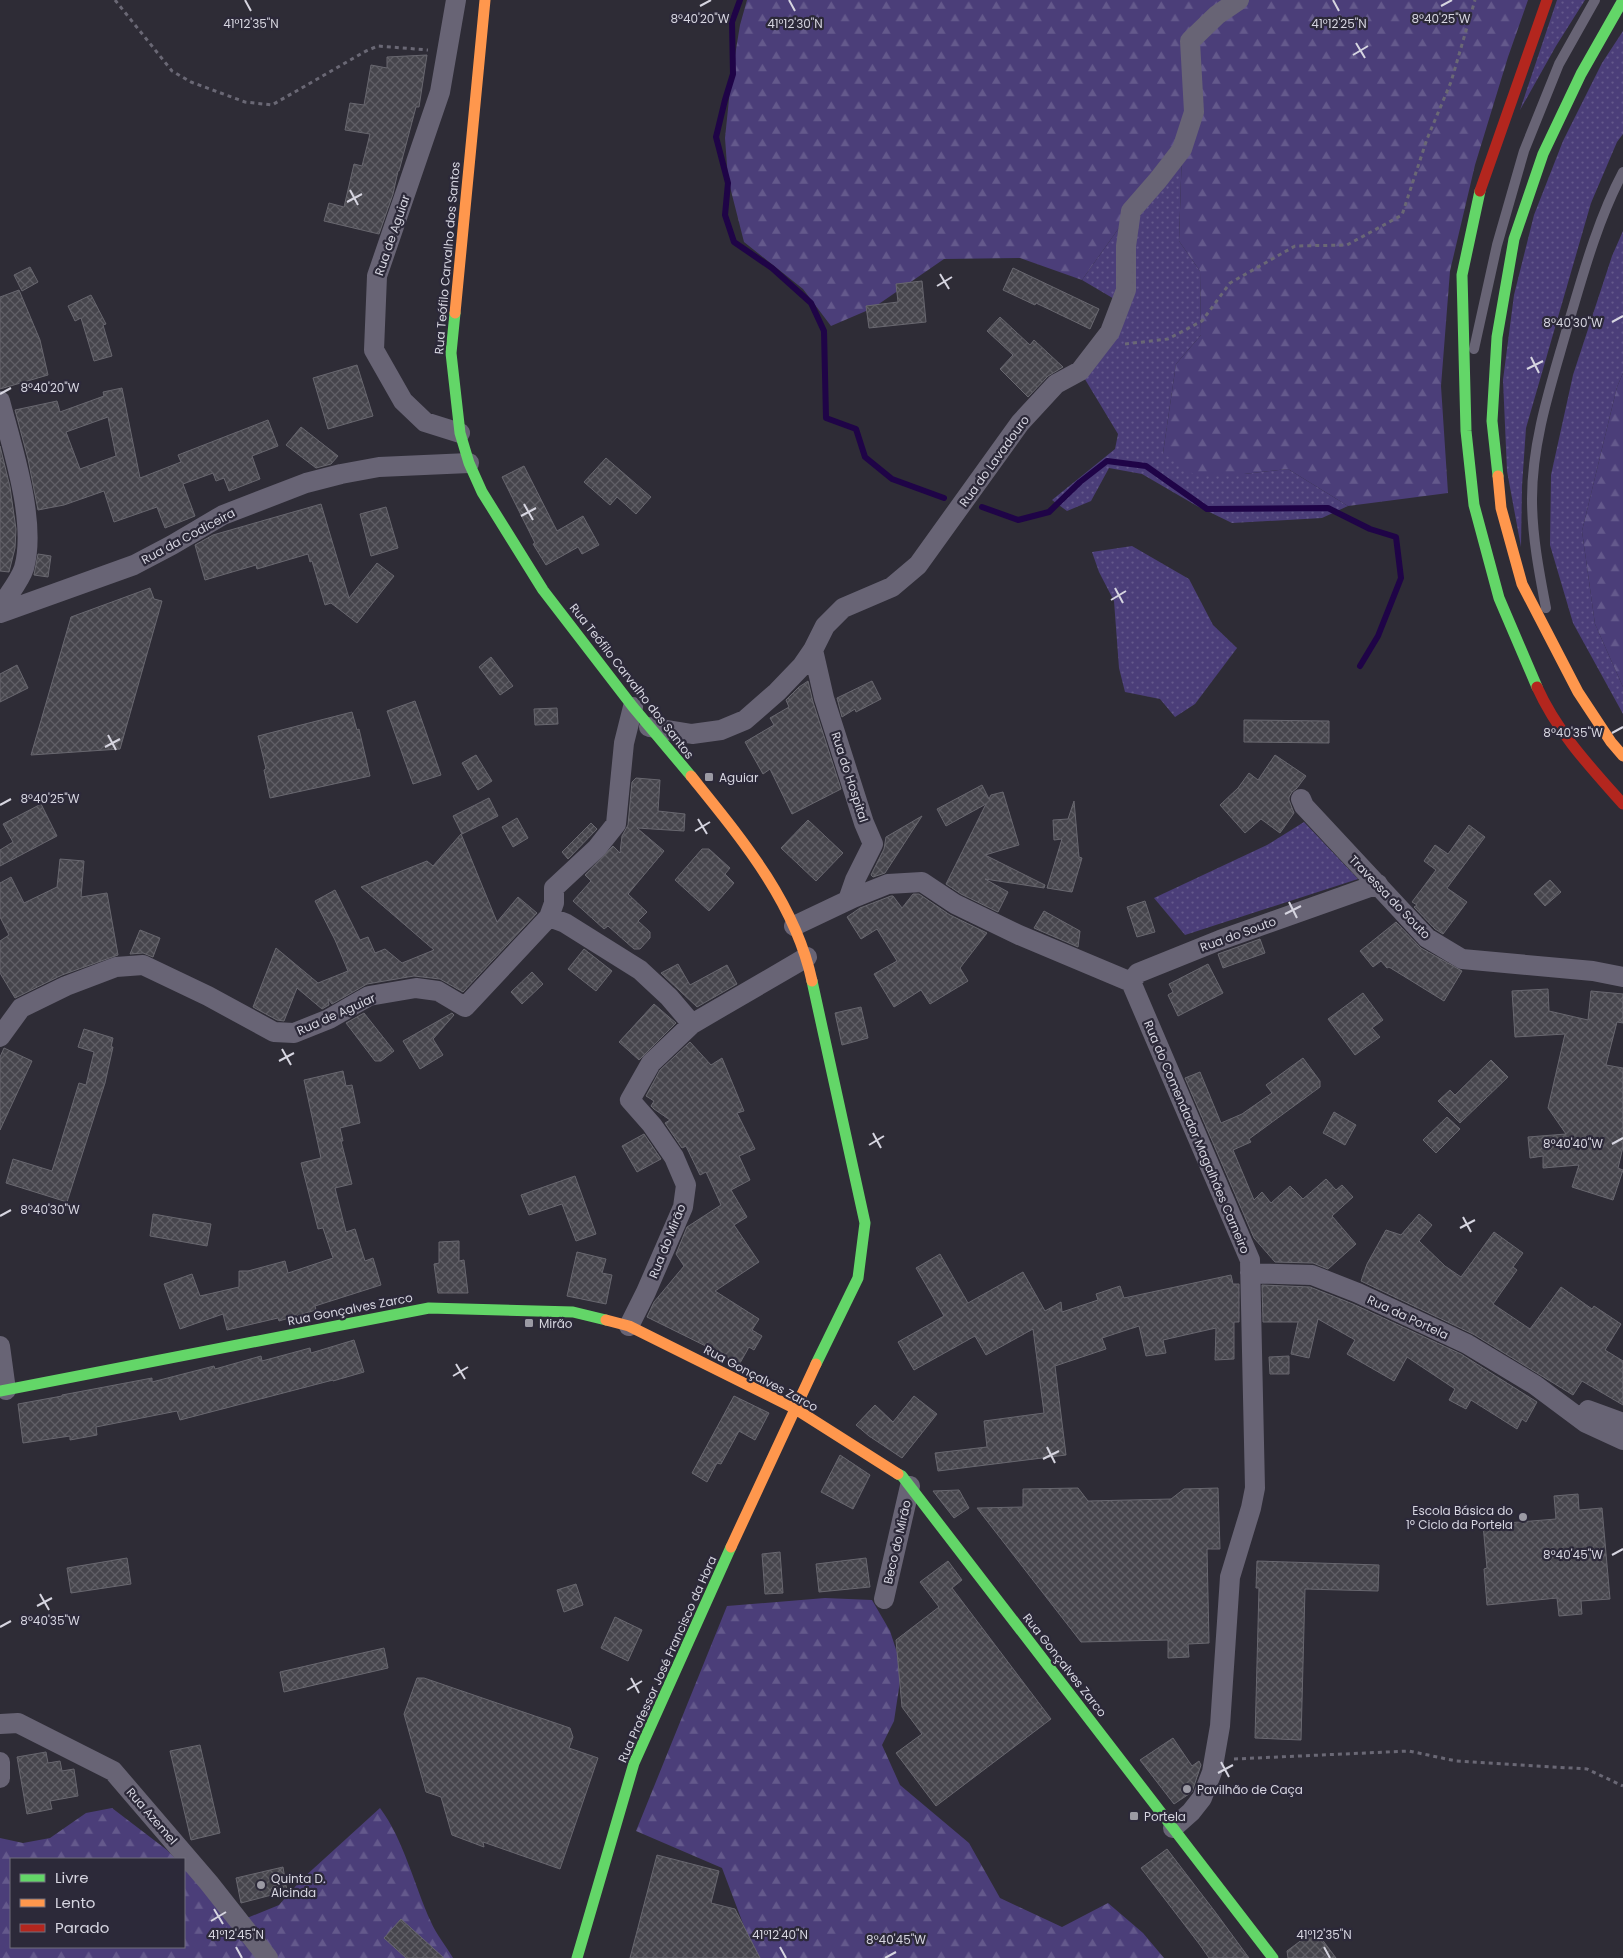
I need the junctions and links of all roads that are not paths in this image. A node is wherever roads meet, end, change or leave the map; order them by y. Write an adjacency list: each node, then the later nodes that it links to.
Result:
1 (456, 0): 10 (street, Rua de Aguiar)
2 (485, 0): 10 (main road, Rua Teófilo Carvalho dos Santos)
3 (1239, 0): 15 (street, Rua do Lavadouro)
4 (1548, 0): 8 (main road)
5 (1595, 0): 8 (lane)
6 (1623, 0): 14 (main road)
7 (1623, 172): 14 (lane)
8 (1465, 392): 20 (main road)
9 (0, 401): 12 (street)
10 (460, 433): 11 (main road, Rua Teófilo Carvalho dos Santos)
11 (469, 463): 13 (street, Rua da Codiceira); 16 (main road, Rua Teófilo Carvalho dos Santos)
12 (0, 608)
13 (0, 614)
14 (1553, 646): 18 (main road)
15 (813, 650): 17 (street, Rua do Lavadouro); 22 (street, Rua do Hospital)
16 (633, 706): 17 (main road, Rua Teófilo Carvalho dos Santos); 23 (street)
17 (649, 727): 24 (main road, Rua Teófilo Carvalho dos Santos)
18 (1623, 756)
19 (1301, 799): 21 (street, Travessa do Souto)
20 (1623, 804)
21 (1378, 884): 26 (street, Travessa do Souto); 27 (street, Rua do Souto)
22 (848, 900): 24 (street); 27 (street)
23 (549, 917): 28 (street); 29 (street, Rua de Aguiar)
24 (794, 926): 25 (main road, Rua Teófilo Carvalho dos Santos)
25 (807, 958): 28 (street, Rua do Mirão); 35 (main road, Rua Teófilo Carvalho dos Santos)
26 (1623, 977)
27 (1131, 982): 30 (street, Rua do Comendador Magalhães Carneiro)
28 (692, 1024): 31 (street, Rua do Mirão)
29 (0, 1037)
30 (1250, 1273): 34 (street, Rua da Portela); 43 (street, Rua do Comendador Magalhães Carneiro)
31 (629, 1326): 33 (main road, Rua Gonçalves Zarco); 35 (main road, Rua Gonçalves Zarco)
32 (0, 1346): 33 (street)
33 (3, 1390)
34 (1553, 1397): 36 (street, Rua da Portela); 37 (street, Rua da Portela)
35 (794, 1408): 38 (main road, Rua Gonçalves Zarco); 45 (main road, Rua Professor José Francisco da Hora)
36 (1623, 1423)
37 (1623, 1440)
38 (910, 1486): 39 (street, Beco do Mirão); 43 (main road, Rua Gonçalves Zarco)
39 (884, 1599)
40 (0, 1724): 44 (street, Rua Azemel)
41 (0, 1762): 42 (street)
42 (0, 1778)
43 (1173, 1828): 46 (main road, Rua Gonçalves Zarco)
44 (268, 1958)
45 (577, 1958)
46 (1273, 1958)

